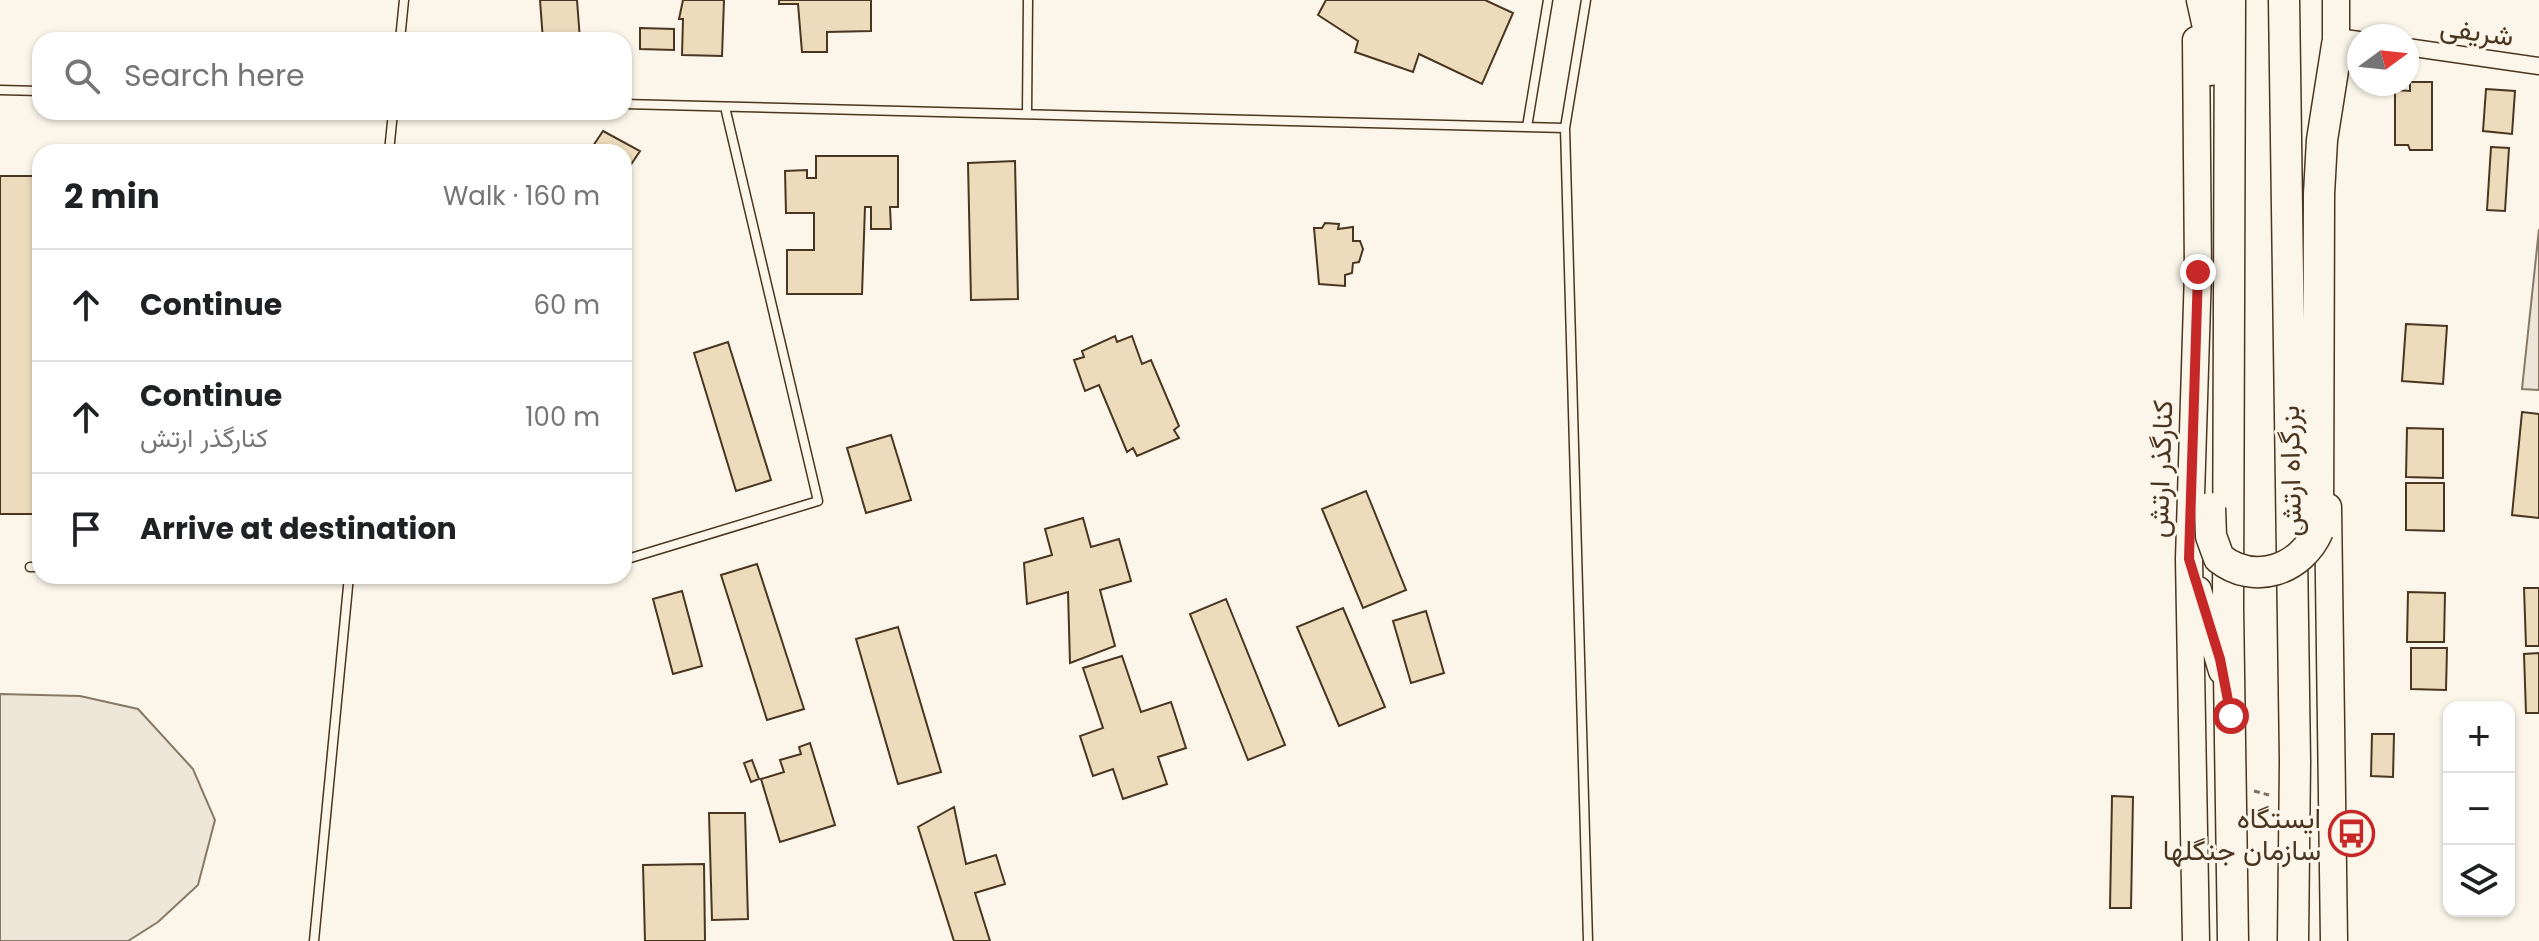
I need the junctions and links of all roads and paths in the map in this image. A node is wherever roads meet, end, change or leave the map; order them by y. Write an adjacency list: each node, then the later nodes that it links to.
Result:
1 (404, 0): 10 (lane)
2 (1028, 0): 18 (lane)
3 (1548, 0): 20 (lane)
4 (1586, 0): 21 (lane)
5 (2196, 0): 24 (main road, کنارگذر ارتش)
6 (2202, 0): 11 (highway, bridge)
7 (2230, 0): 26 (highway)
8 (2284, 0): 27 (highway, بزرگراه ارتش)
9 (2336, 0): 11 (main road)
10 (401, 32)
11 (2344, 41): 34 (main road)
12 (2419, 49): 13 (street, شریفی)
13 (2539, 66)
14 (0, 90): 15 (lane)
15 (32, 91)
16 (632, 104): 17 (lane)
17 (725, 107): 18 (lane); 23 (lane)
18 (1027, 113): 20 (lane)
19 (392, 120): 22 (lane)
20 (1527, 127): 21 (lane)
21 (1565, 128): 29 (lane)
22 (390, 144)
23 (632, 558)
24 (2189, 559): 26 (main road); 30 (main road, کنارگذر ارتش)
25 (348, 584): 28 (lane)
26 (2231, 716): 31 (highway)
27 (2295, 761): 32 (highway, بزرگراه ارتش); 33 (main road)
28 (314, 941)
29 (1588, 941)
30 (2196, 941)
31 (2233, 941)
32 (2293, 941)
33 (2307, 941)
34 (2334, 941)

